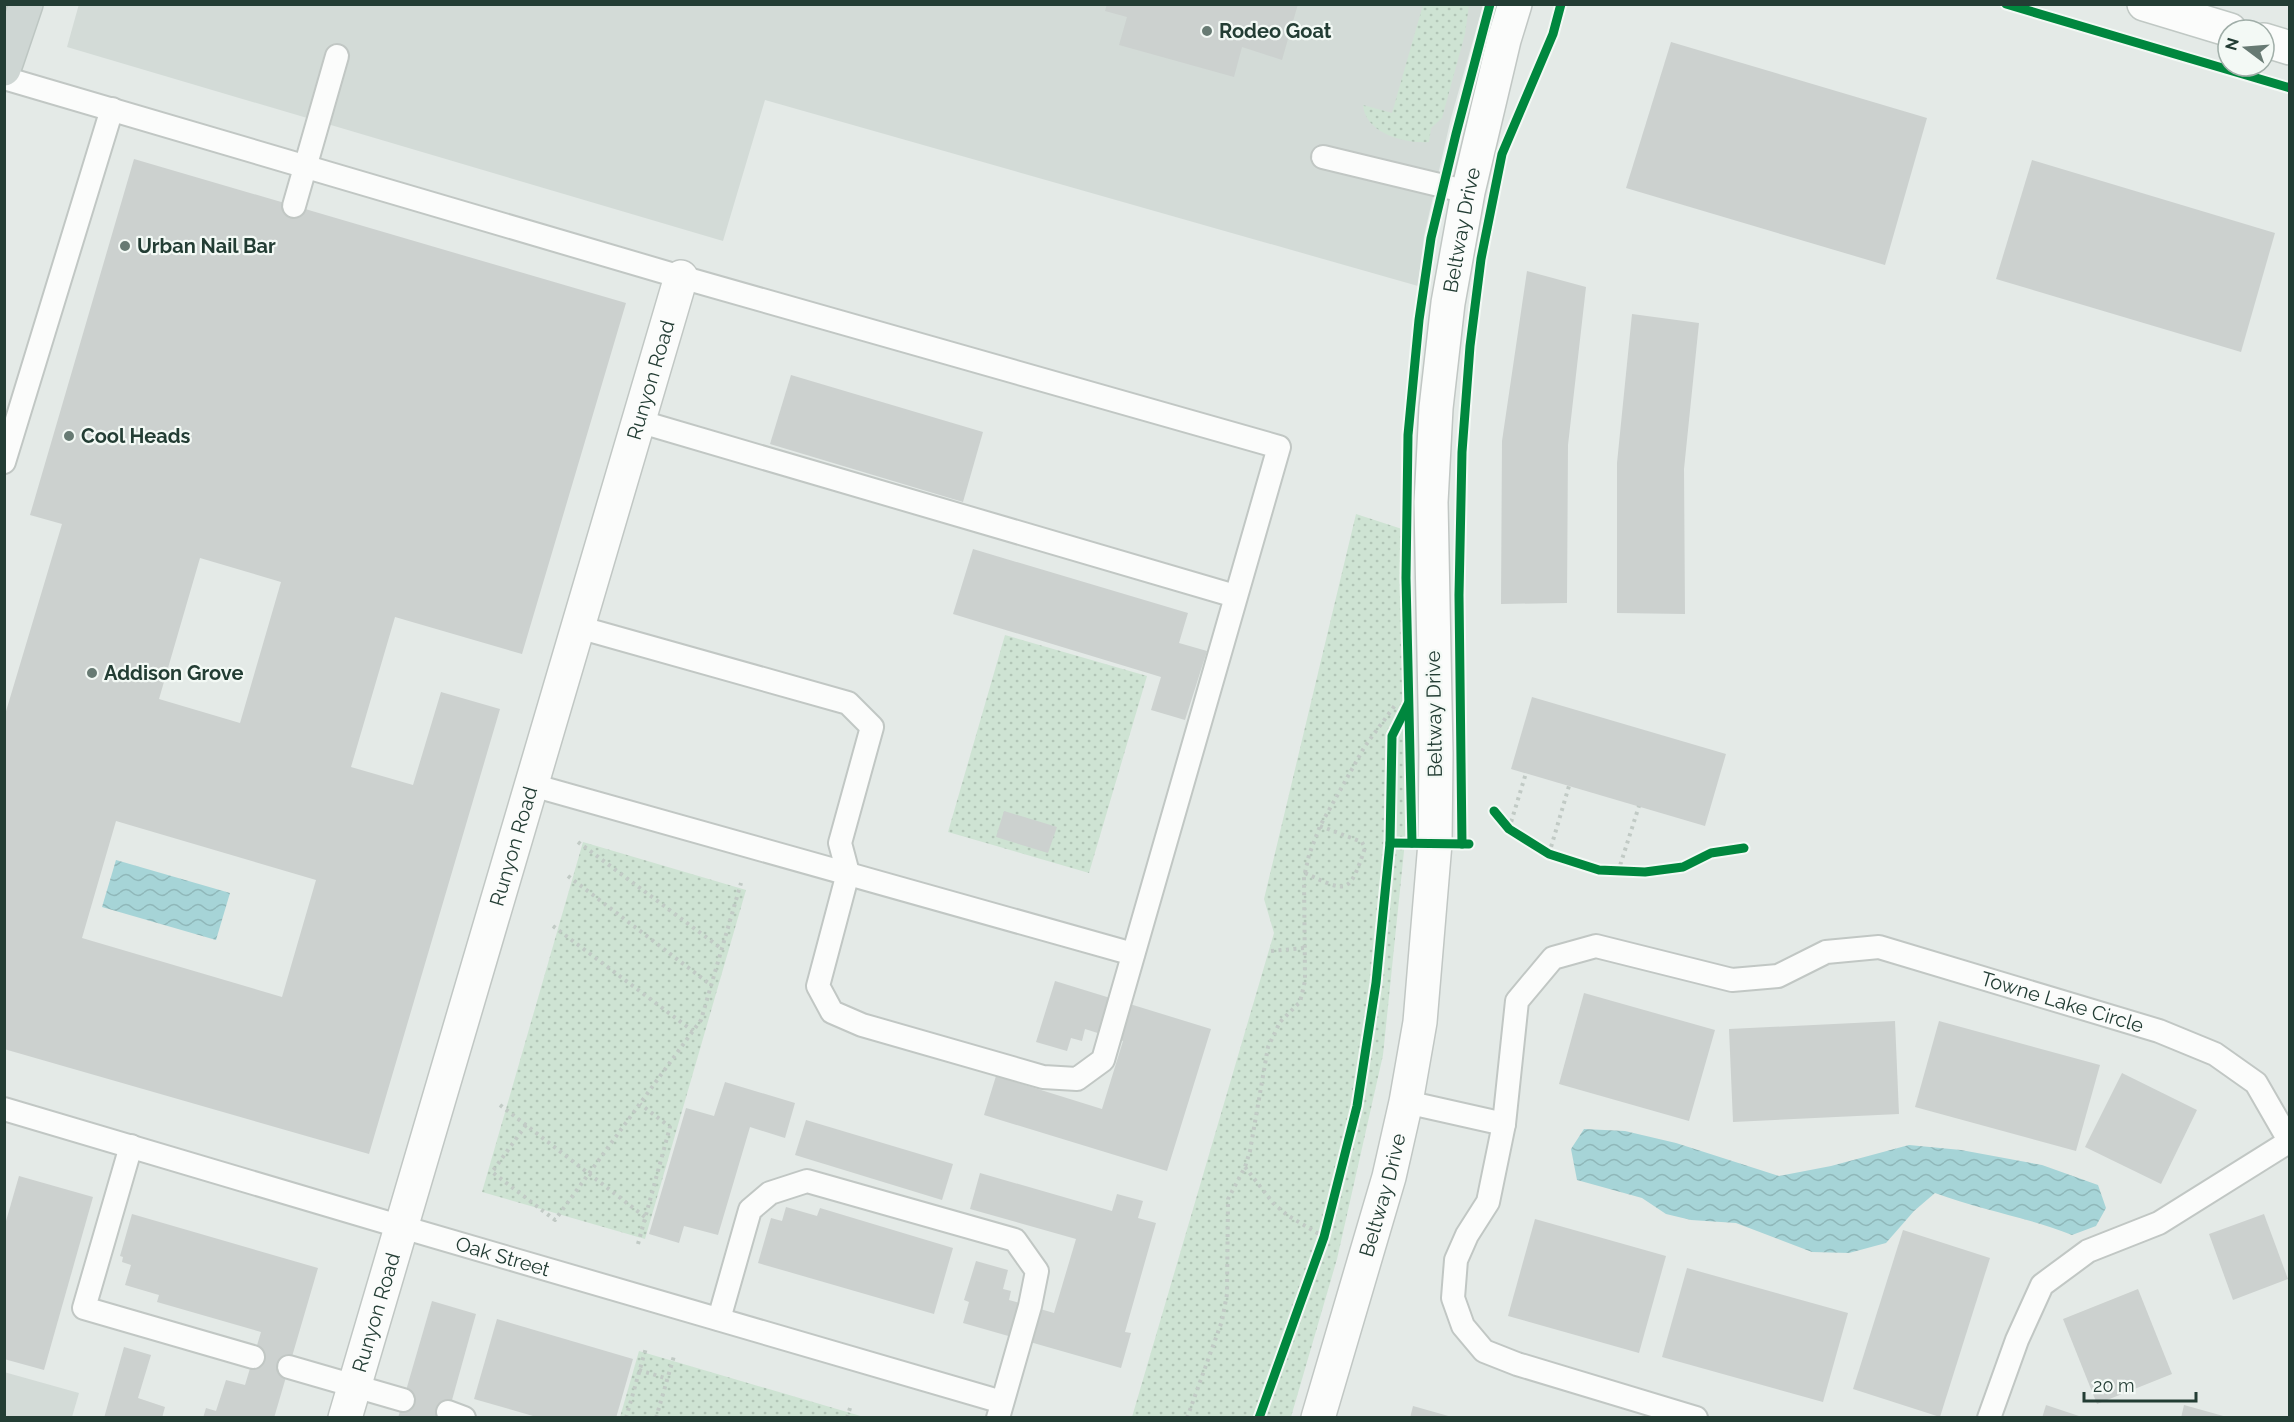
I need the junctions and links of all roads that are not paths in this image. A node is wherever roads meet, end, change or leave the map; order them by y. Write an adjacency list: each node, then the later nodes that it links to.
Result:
1 (26, 4): 6 (main road)
2 (1515, 4): 11 (street, Beltway Drive)
3 (2144, 4): 4 (street)
4 (2216, 26)
5 (337, 56): 10 (lane)
6 (4, 69)
7 (4, 78): 8 (lane)
8 (112, 109): 10 (lane); 15 (lane)
9 (1323, 157): 11 (lane)
10 (306, 166): 12 (lane); 13 (lane)
11 (1468, 192): 21 (street, Beltway Drive)
12 (294, 206)
13 (681, 277): 14 (street, Runyon Road); 16 (lane)
14 (639, 421): 16 (lane); 17 (street, Runyon Road)
15 (4, 462)
16 (1235, 596): 20 (lane)
17 (578, 627): 18 (street, Runyon Road); 19 (lane)
18 (532, 785): 19 (lane); 26 (street, Runyon Road)
19 (848, 873): 20 (lane); 20 (lane)
20 (1133, 954)
21 (1406, 1102): 23 (lane); 34 (street, Beltway Drive)
22 (4, 1109): 25 (lane, Oak Street)
23 (1504, 1124): 24 (lane, Towne Lake Circle); 35 (lane, Towne Lake Circle)
24 (2289, 1141): 36 (lane, Towne Lake Circle)
25 (131, 1146): 26 (lane, Oak Street); 28 (lane)
26 (402, 1227): 27 (lane, Oak Street); 30 (street, Runyon Road)
27 (719, 1319): 32 (lane, Oak Street); 32 (lane)
28 (253, 1357)
29 (289, 1367): 30 (lane)
30 (355, 1386): 31 (lane); 33 (street, Runyon Road)
31 (403, 1400)
32 (1000, 1410)
33 (345, 1418)
34 (1318, 1418)
35 (1696, 1418)
36 (1989, 1418)

